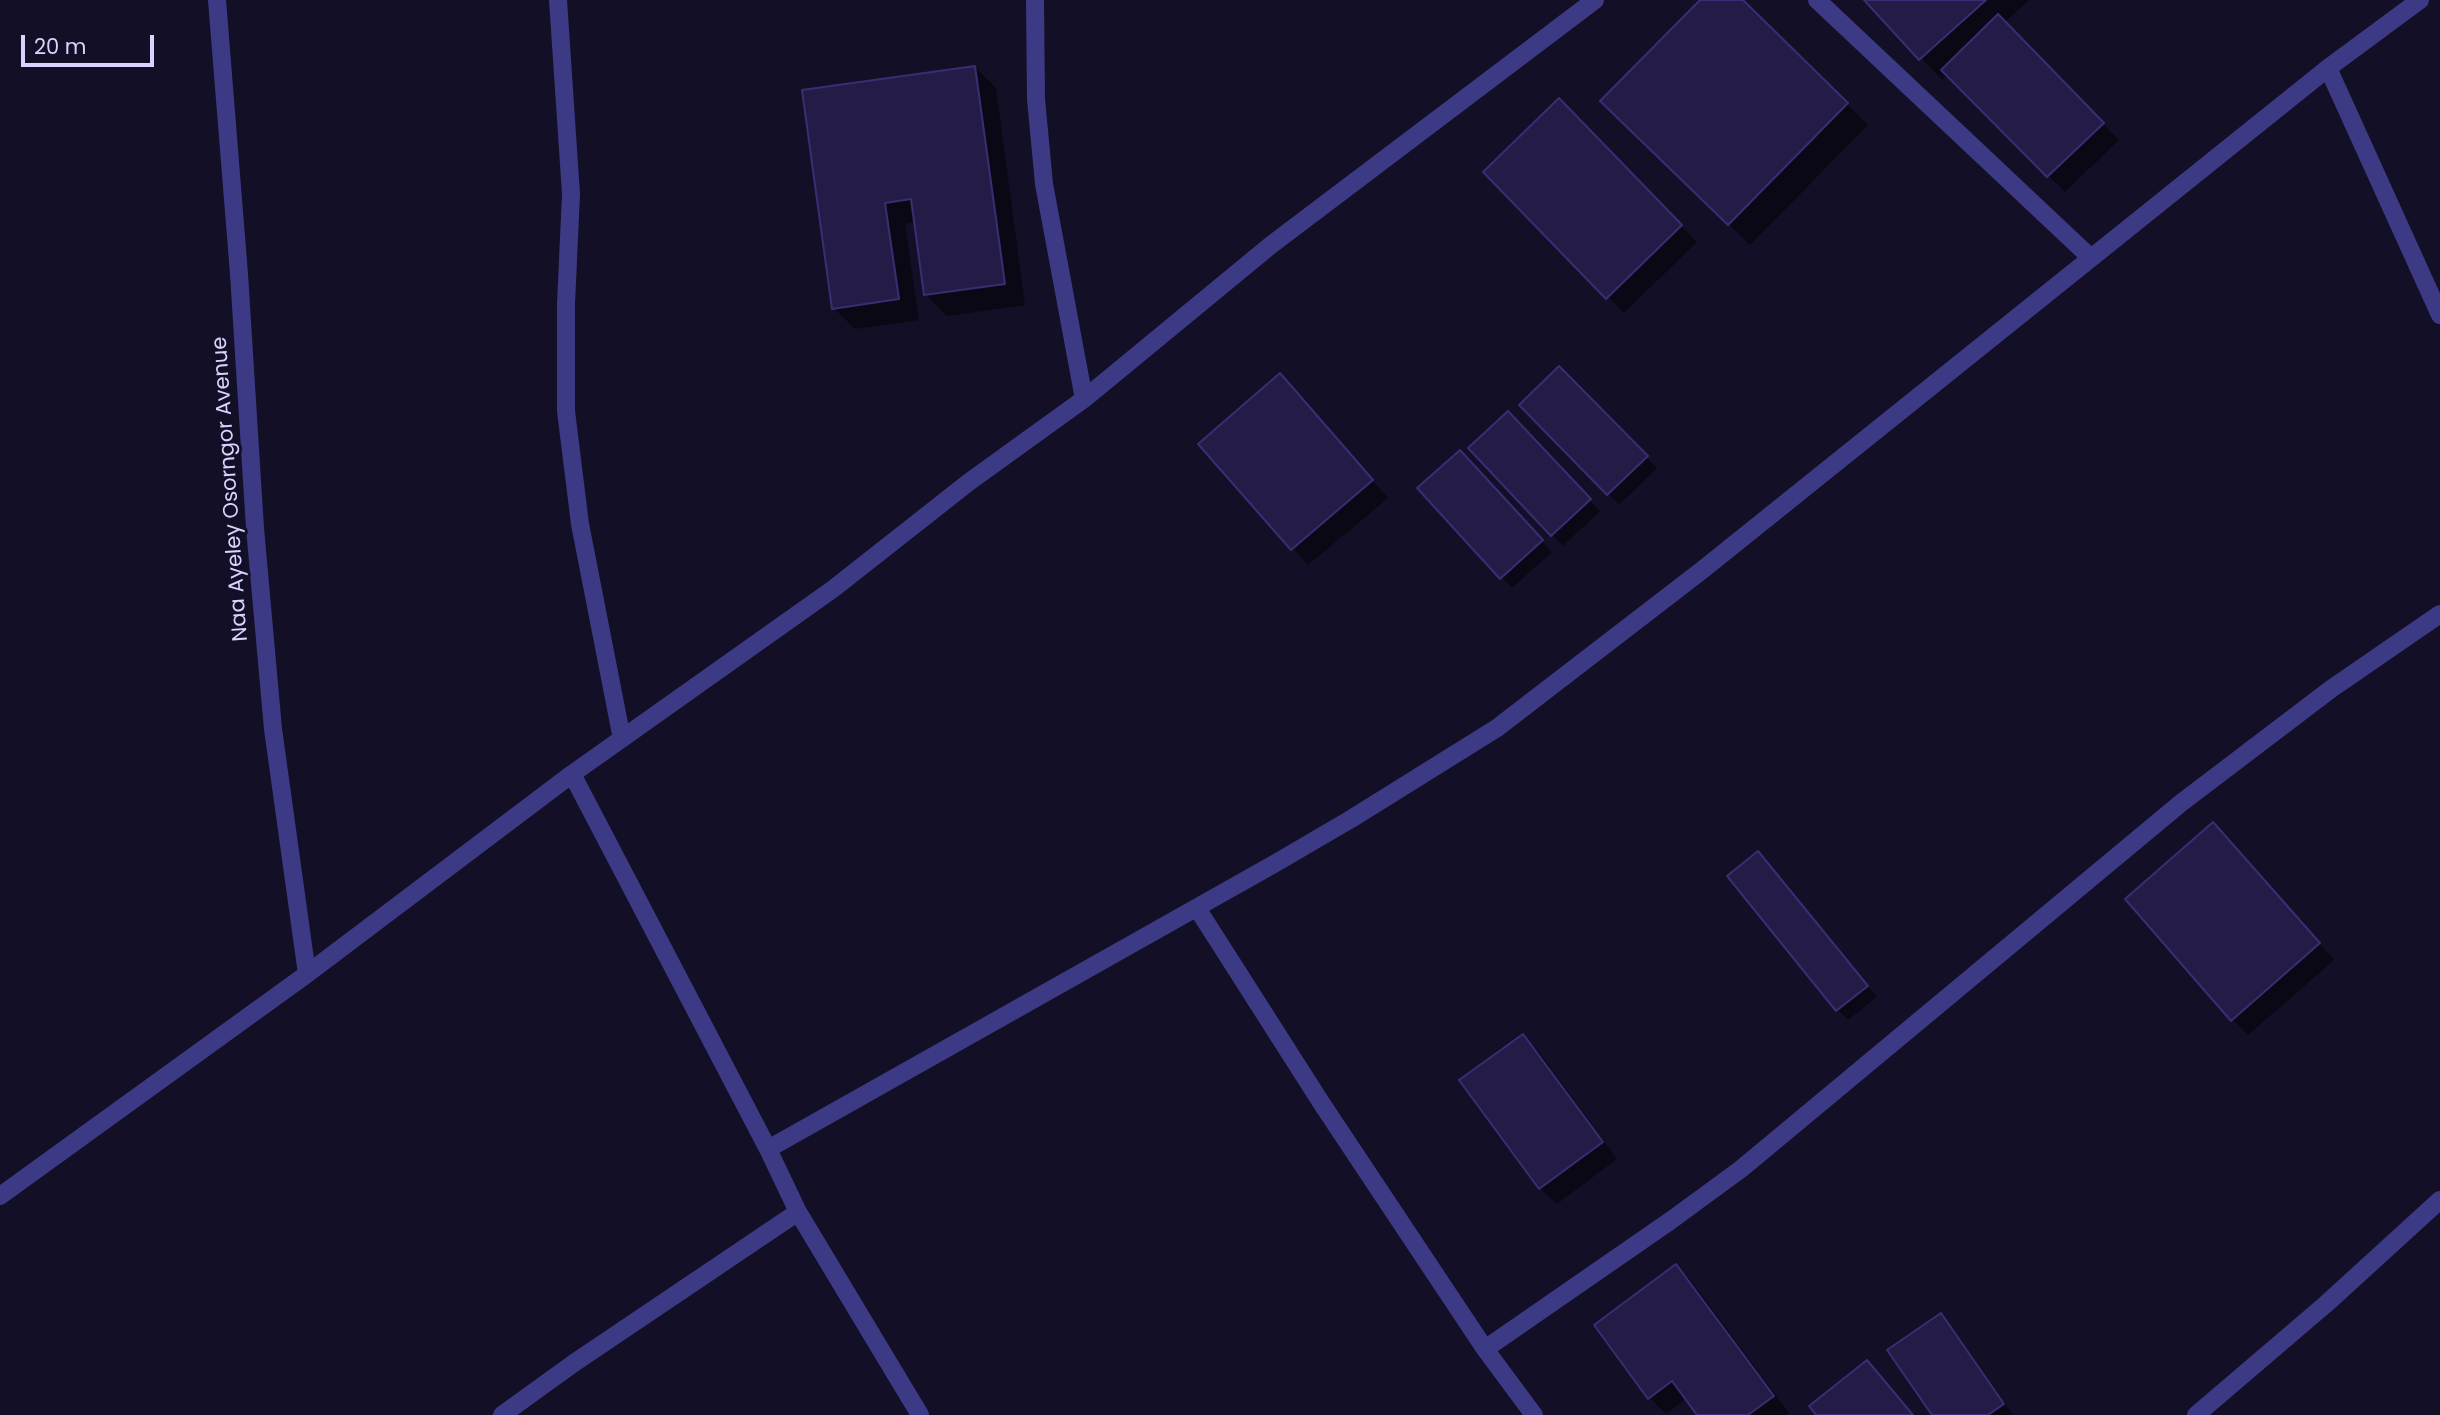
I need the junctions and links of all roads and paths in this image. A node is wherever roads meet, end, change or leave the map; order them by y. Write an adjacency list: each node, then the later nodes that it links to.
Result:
1 (216, 0): 15 (street, Naa Ayeley Osorngor Avenue)
2 (558, 0): 12 (street)
3 (1035, 0): 10 (street)
4 (1595, 0): 10 (street)
5 (1817, 0): 8 (street)
6 (2420, 0): 7 (street)
7 (2328, 68): 8 (street); 9 (street)
8 (2090, 257): 14 (street)
9 (2440, 315)
10 (1084, 399): 12 (street)
11 (2440, 614): 20 (street)
12 (622, 739): 13 (street)
13 (572, 774): 15 (street); 16 (street)
14 (1198, 908): 16 (street); 20 (street)
15 (307, 974): 17 (street)
16 (768, 1149): 19 (street)
17 (0, 1196)
18 (2440, 1200): 24 (street)
19 (798, 1212): 21 (street); 22 (street)
20 (1485, 1349): 23 (street)
21 (502, 1415)
22 (920, 1415)
23 (1534, 1415)
24 (2196, 1415)

